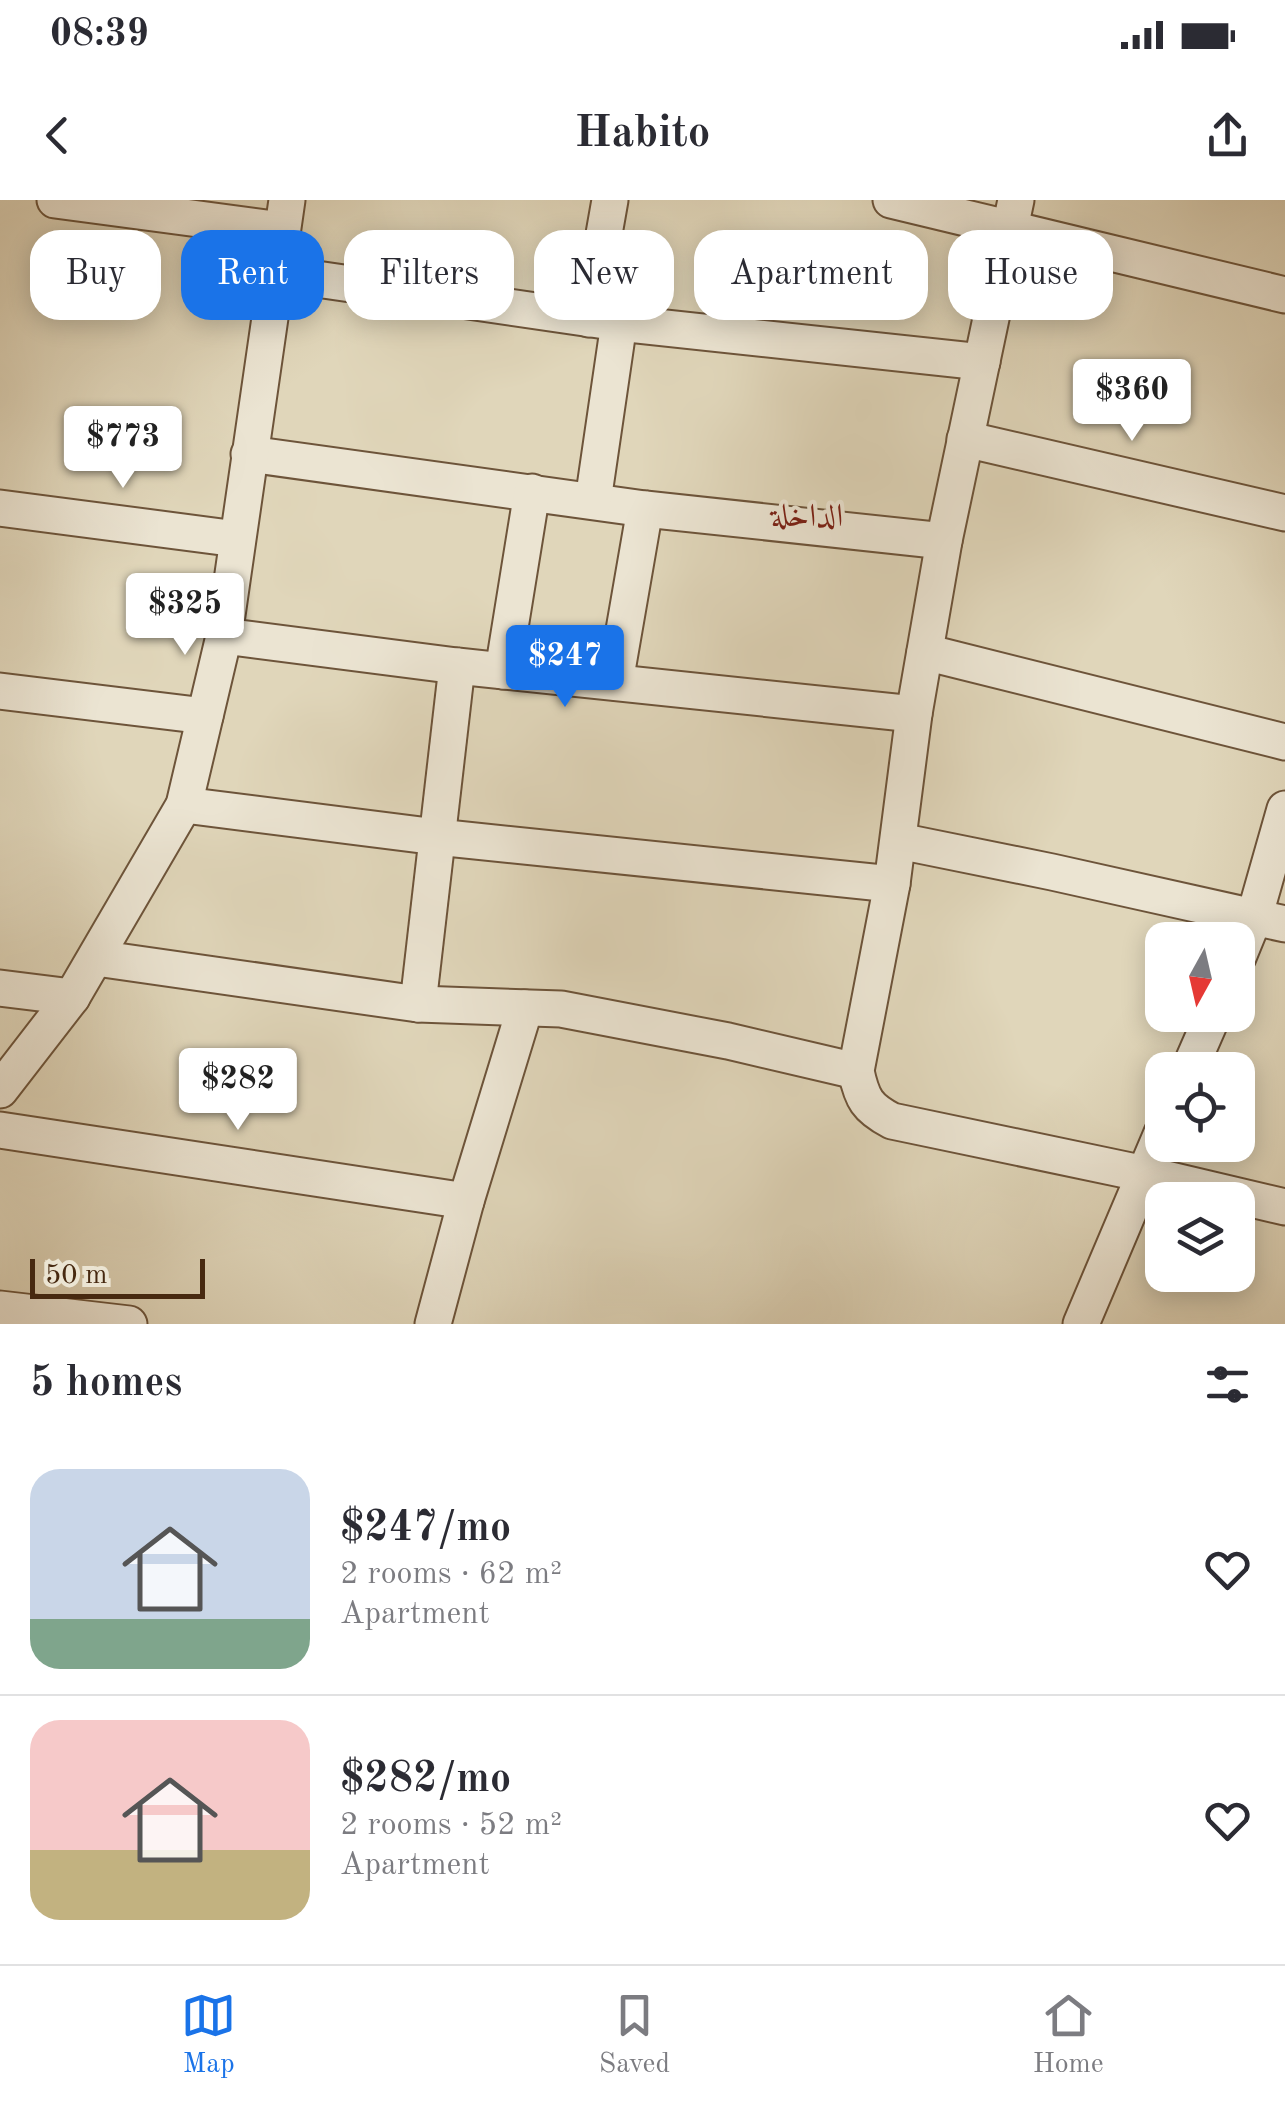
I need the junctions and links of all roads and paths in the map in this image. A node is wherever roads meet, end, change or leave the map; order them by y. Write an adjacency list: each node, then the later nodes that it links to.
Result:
1 (55, 200): 4 (street)
2 (610, 200): 9 (street)
3 (891, 200): 5 (street)
4 (284, 215)
5 (1013, 215): 7 (street); 10 (street)
6 (324, 280): 9 (street)
7 (1285, 295)
8 (268, 320): 12 (street)
9 (604, 321): 10 (street); 14 (street)
10 (982, 362): 11 (street)
11 (965, 439): 17 (street); 19 (street)
12 (249, 454): 13 (street); 18 (street)
13 (532, 492): 14 (street); 23 (street)
14 (592, 500): 16 (street)
15 (0, 508): 18 (street)
16 (645, 509): 19 (street); 24 (street)
17 (1285, 513)
18 (237, 540): 20 (street)
19 (944, 541): 21 (street)
20 (224, 636): 22 (street); 27 (street)
21 (925, 652): 26 (street); 28 (street)
22 (456, 666): 23 (street); 31 (street)
23 (503, 671): 24 (street)
24 (616, 682): 26 (street)
25 (0, 691): 27 (street)
26 (914, 714): 32 (street)
27 (205, 716): 29 (street)
28 (1285, 742)
29 (184, 805): 31 (street); 35 (street)
30 (1285, 809): 34 (street)
31 (437, 836): 33 (street); 38 (street)
32 (899, 841): 33 (street); 34 (street)
33 (892, 884): 40 (street)
34 (1270, 921)
35 (96, 958): 37 (street); 38 (street)
36 (0, 988): 37 (street)
37 (72, 998): 41 (street)
38 (418, 1004): 39 (street)
39 (525, 1008): 40 (street); 45 (street)
40 (856, 1071): 44 (street)
41 (0, 1090)
42 (0, 1130): 45 (street)
43 (1150, 1162): 44 (street)
44 (1145, 1174): 46 (street); 50 (street)
45 (466, 1201): 49 (street)
46 (1285, 1207)
47 (0, 1309): 48 (street)
48 (128, 1324)
49 (433, 1324)
50 (1081, 1324)

